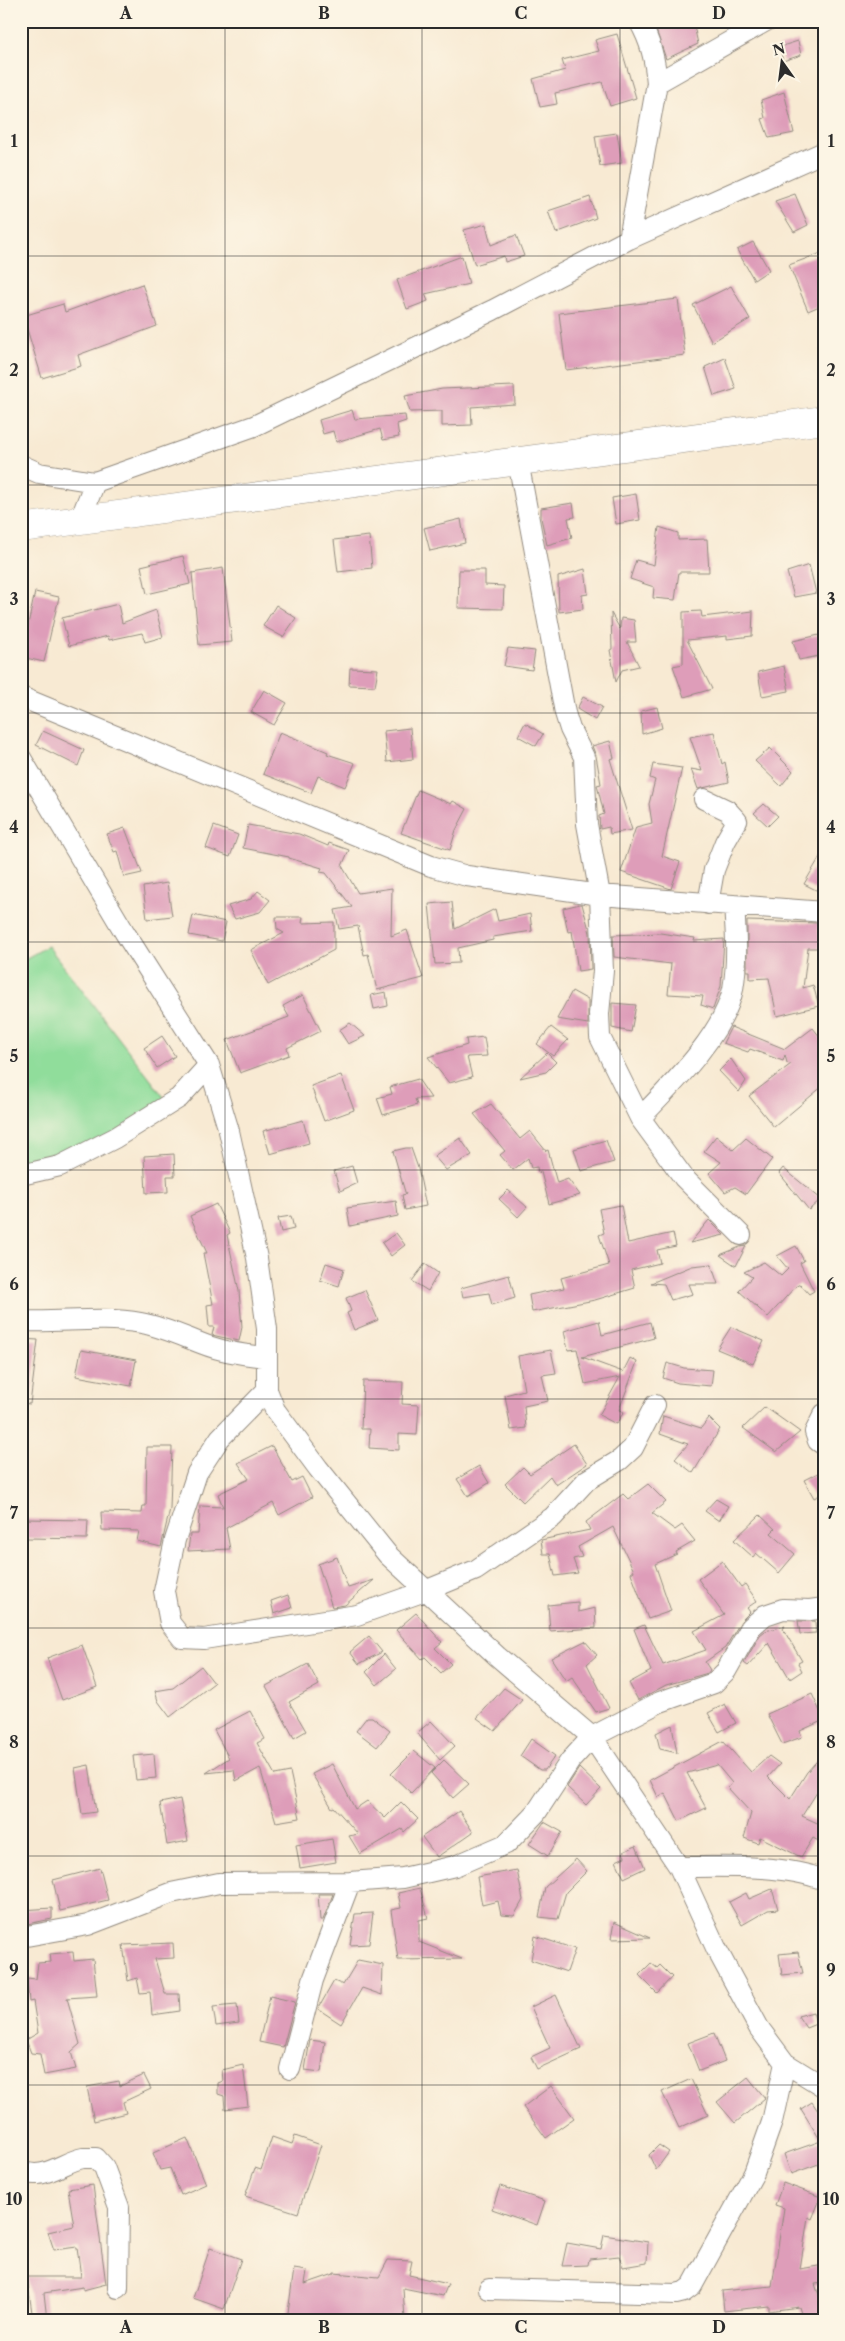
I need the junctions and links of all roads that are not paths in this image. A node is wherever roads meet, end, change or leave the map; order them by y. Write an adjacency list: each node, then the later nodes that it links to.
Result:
1 (639, 21): 3 (street)
2 (766, 21): 3 (street)
3 (657, 83): 5 (street)
4 (824, 152): 5 (street)
5 (629, 239): 9 (street)
6 (824, 420): 7 (highway)
7 (518, 461): 10 (highway); 15 (street)
8 (21, 465): 9 (street)
9 (95, 482): 10 (street)
10 (80, 520): 11 (highway)
11 (21, 528)
12 (21, 697): 15 (street)
13 (21, 758): 19 (street)
14 (704, 799): 16 (street)
15 (600, 895): 16 (street); 20 (street)
16 (708, 904): 17 (street)
17 (734, 905): 18 (street); 20 (street)
18 (824, 912)
19 (209, 1065): 21 (street); 24 (street)
20 (640, 1118): 22 (street)
21 (21, 1176)
22 (741, 1235)
23 (21, 1321): 24 (street)
24 (267, 1357): 25 (street)
25 (267, 1390): 29 (street); 29 (street)
26 (655, 1405): 29 (street)
27 (824, 1414): 28 (street)
28 (824, 1445)
29 (425, 1591): 31 (street)
30 (824, 1608): 31 (street)
31 (592, 1737): 32 (street); 34 (street)
32 (679, 1867): 33 (street); 36 (street)
33 (824, 1880)
34 (350, 1882): 35 (street); 37 (street)
35 (21, 1937)
36 (785, 2063): 38 (street); 41 (street)
37 (290, 2069)
38 (824, 2087)
39 (21, 2170): 40 (street)
40 (118, 2288)
41 (489, 2289)

